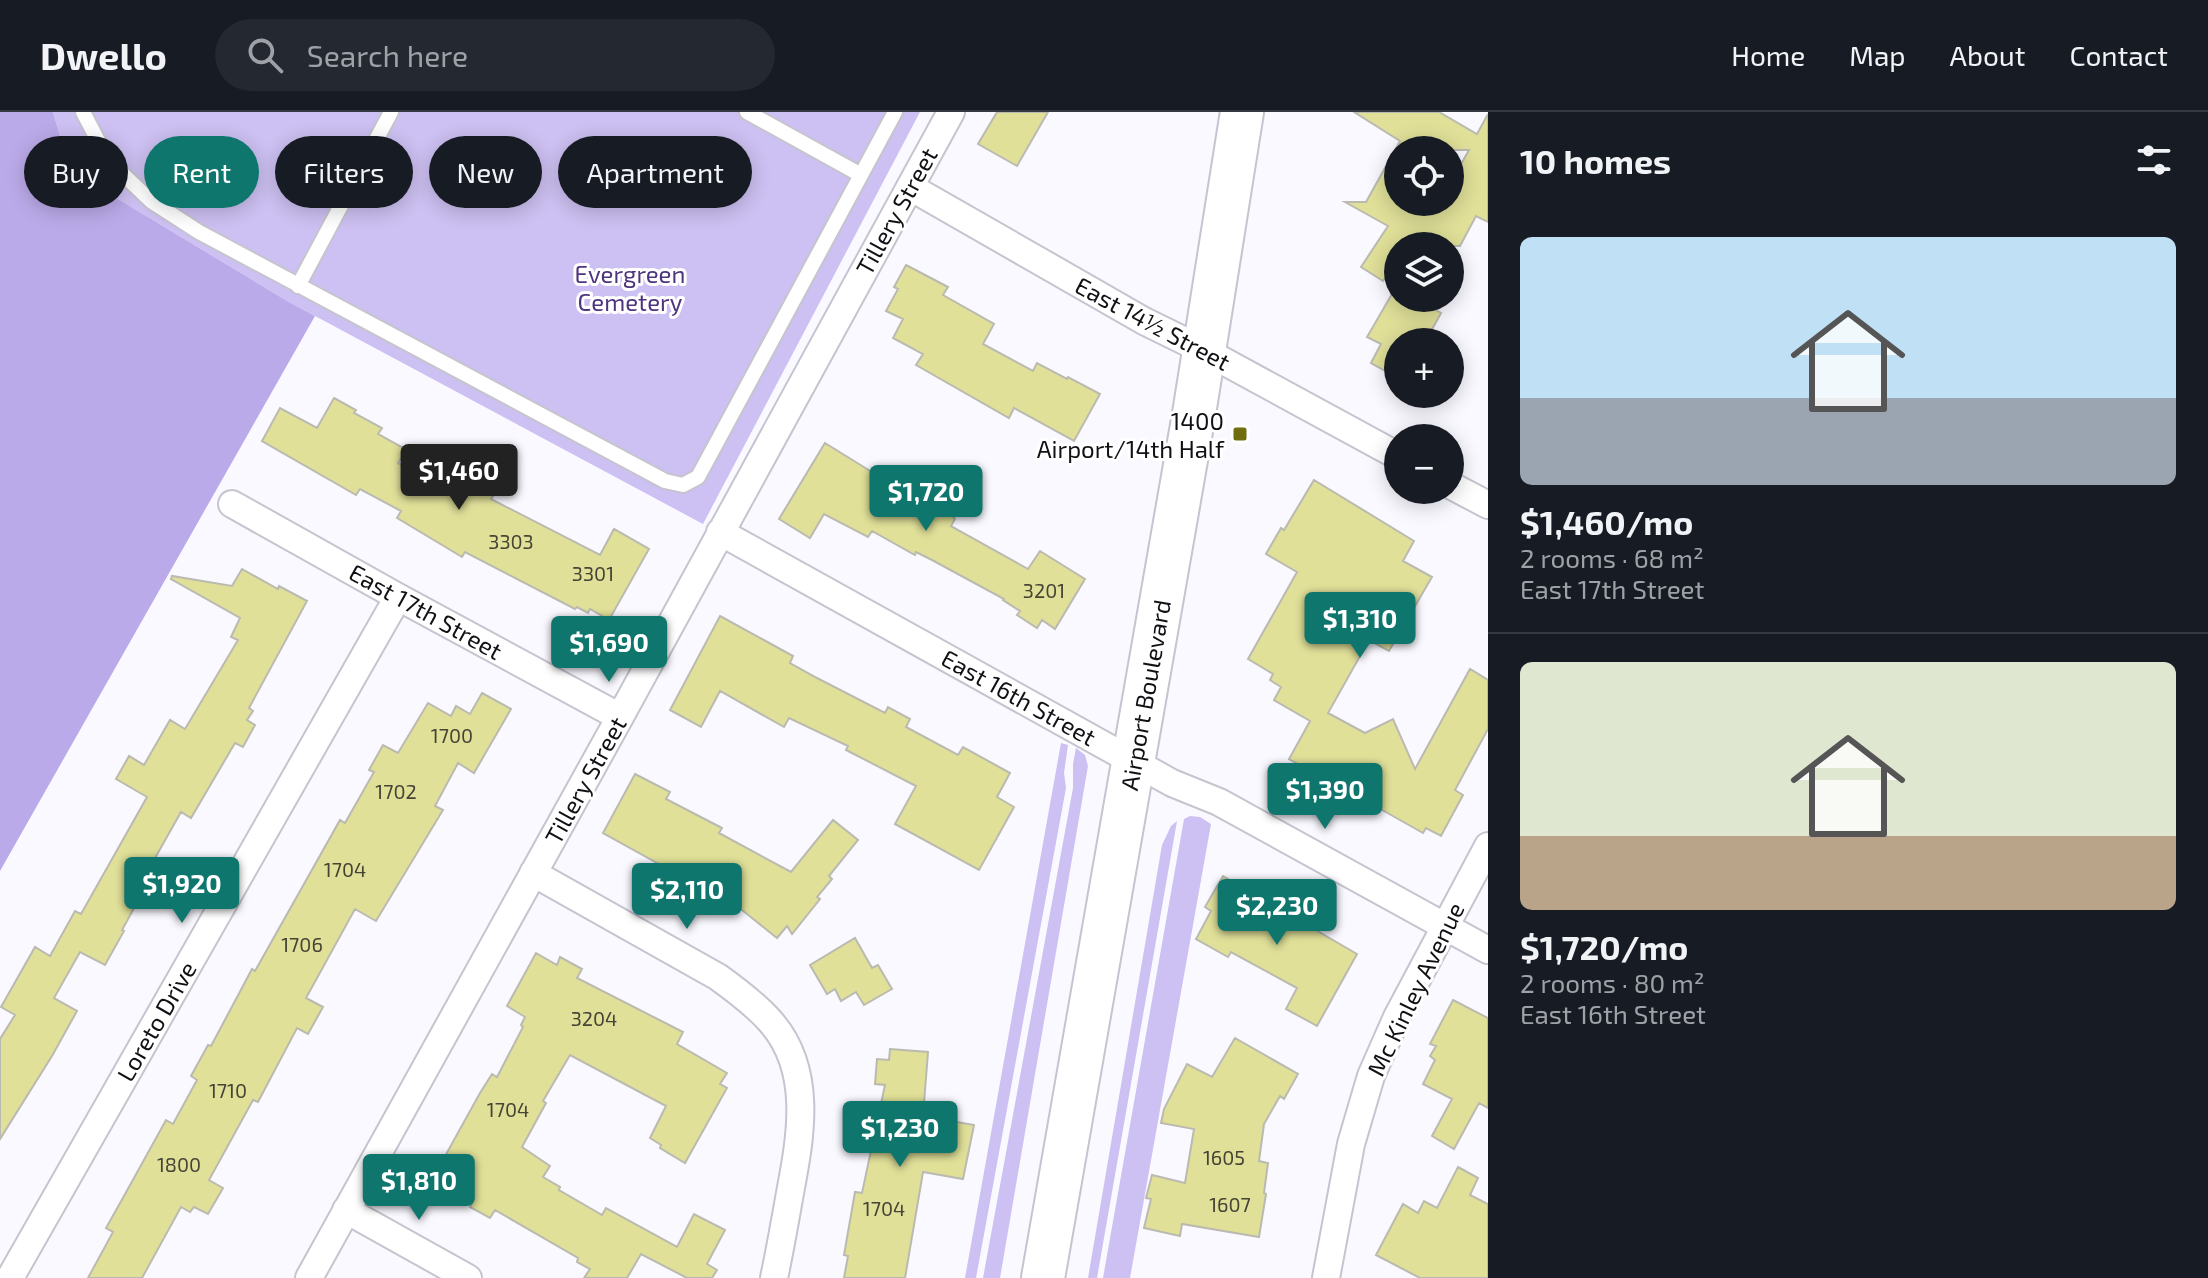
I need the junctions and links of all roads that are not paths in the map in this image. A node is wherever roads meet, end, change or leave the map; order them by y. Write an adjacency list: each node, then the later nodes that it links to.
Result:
1 (83, 112): 9 (lane)
2 (391, 112): 9 (lane)
3 (747, 112): 7 (lane)
4 (895, 112): 7 (lane)
5 (951, 112): 8 (street, Tillery Street)
6 (1242, 112): 10 (main road, Airport Boulevard)
7 (861, 175): 9 (lane)
8 (910, 187): 10 (street, East 14½ Street); 15 (street, Tillery Street)
9 (298, 286)
10 (1205, 351): 11 (street, East 14½ Street); 18 (main road, Airport Boulevard)
11 (1384, 448)
12 (1464, 492): 14 (street)
13 (232, 504): 16 (street, East 17th Street)
14 (1488, 505)
15 (720, 532): 17 (street, Tillery Street); 18 (street, East 16th Street)
16 (398, 597): 17 (street, East 17th Street); 24 (street, Loreto Drive)
17 (620, 717): 20 (street, Tillery Street)
18 (1134, 761): 21 (street, East 16th Street); 28 (main road, Airport Boulevard)
19 (1488, 846): 21 (street, Mc Kinley Avenue)
20 (533, 873): 23 (street, Tillery Street); 27 (street)
21 (1445, 926): 22 (street, East 16th Street); 29 (street, Mc Kinley Avenue)
22 (1488, 950)
23 (346, 1210): 25 (street, Tillery Street); 26 (street)
24 (10, 1278)
25 (309, 1278)
26 (468, 1278)
27 (774, 1278)
28 (1043, 1278)
29 (1326, 1278)

